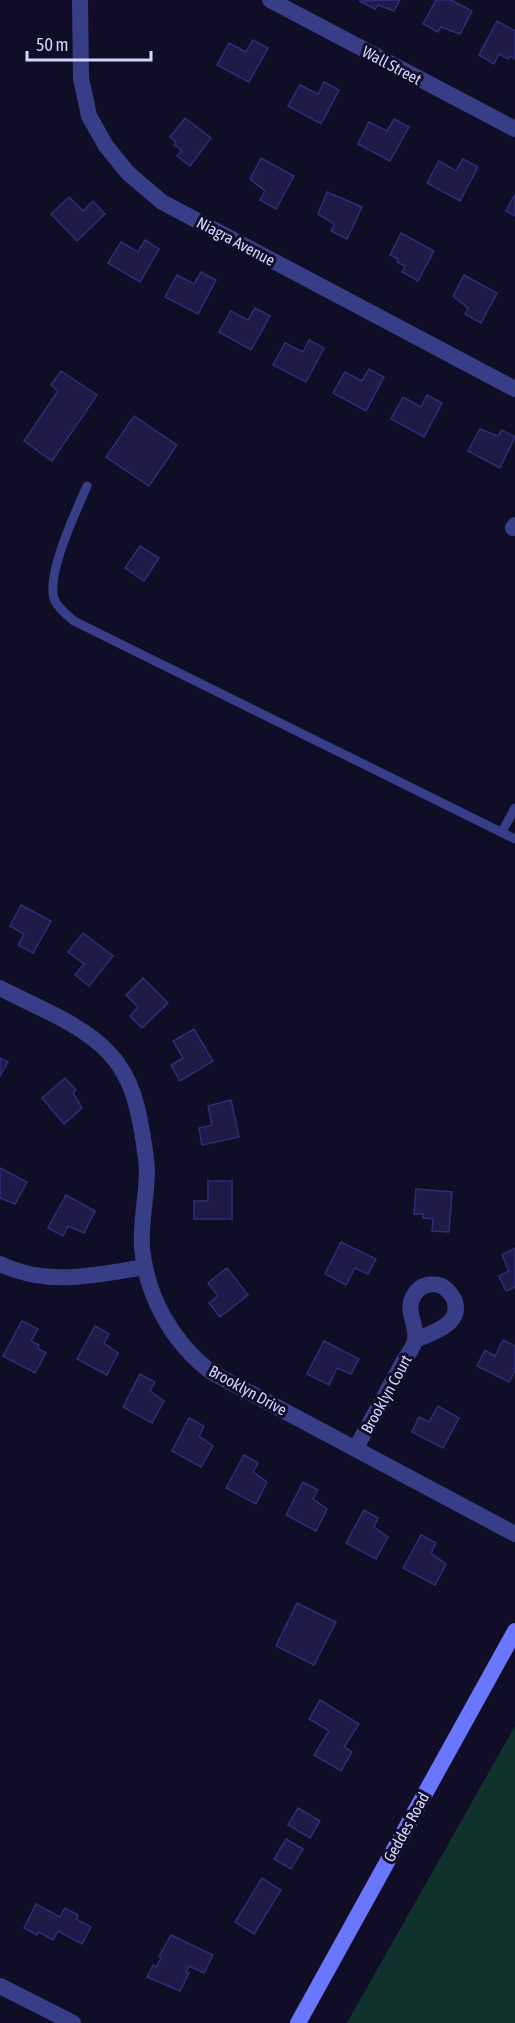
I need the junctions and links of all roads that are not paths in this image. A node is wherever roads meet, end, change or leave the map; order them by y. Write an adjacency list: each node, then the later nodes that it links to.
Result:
1 (80, 0): 4 (street, Niagra Avenue)
2 (270, 0): 3 (street, Wall Street)
3 (515, 129)
4 (515, 389)
5 (87, 486): 7 (lane)
6 (515, 808): 7 (lane)
7 (502, 832): 8 (lane)
8 (515, 839)
9 (0, 988): 11 (street, Brooklyn Drive)
10 (0, 1264): 11 (street)
11 (145, 1268): 13 (street, Brooklyn Drive)
12 (415, 1340): 13 (street, Brooklyn Court)
13 (356, 1448): 14 (street, Brooklyn Drive)
14 (515, 1534)
15 (515, 1631): 18 (main road, Geddes Road)
16 (0, 1986): 17 (street)
17 (73, 2023)
18 (298, 2023)

